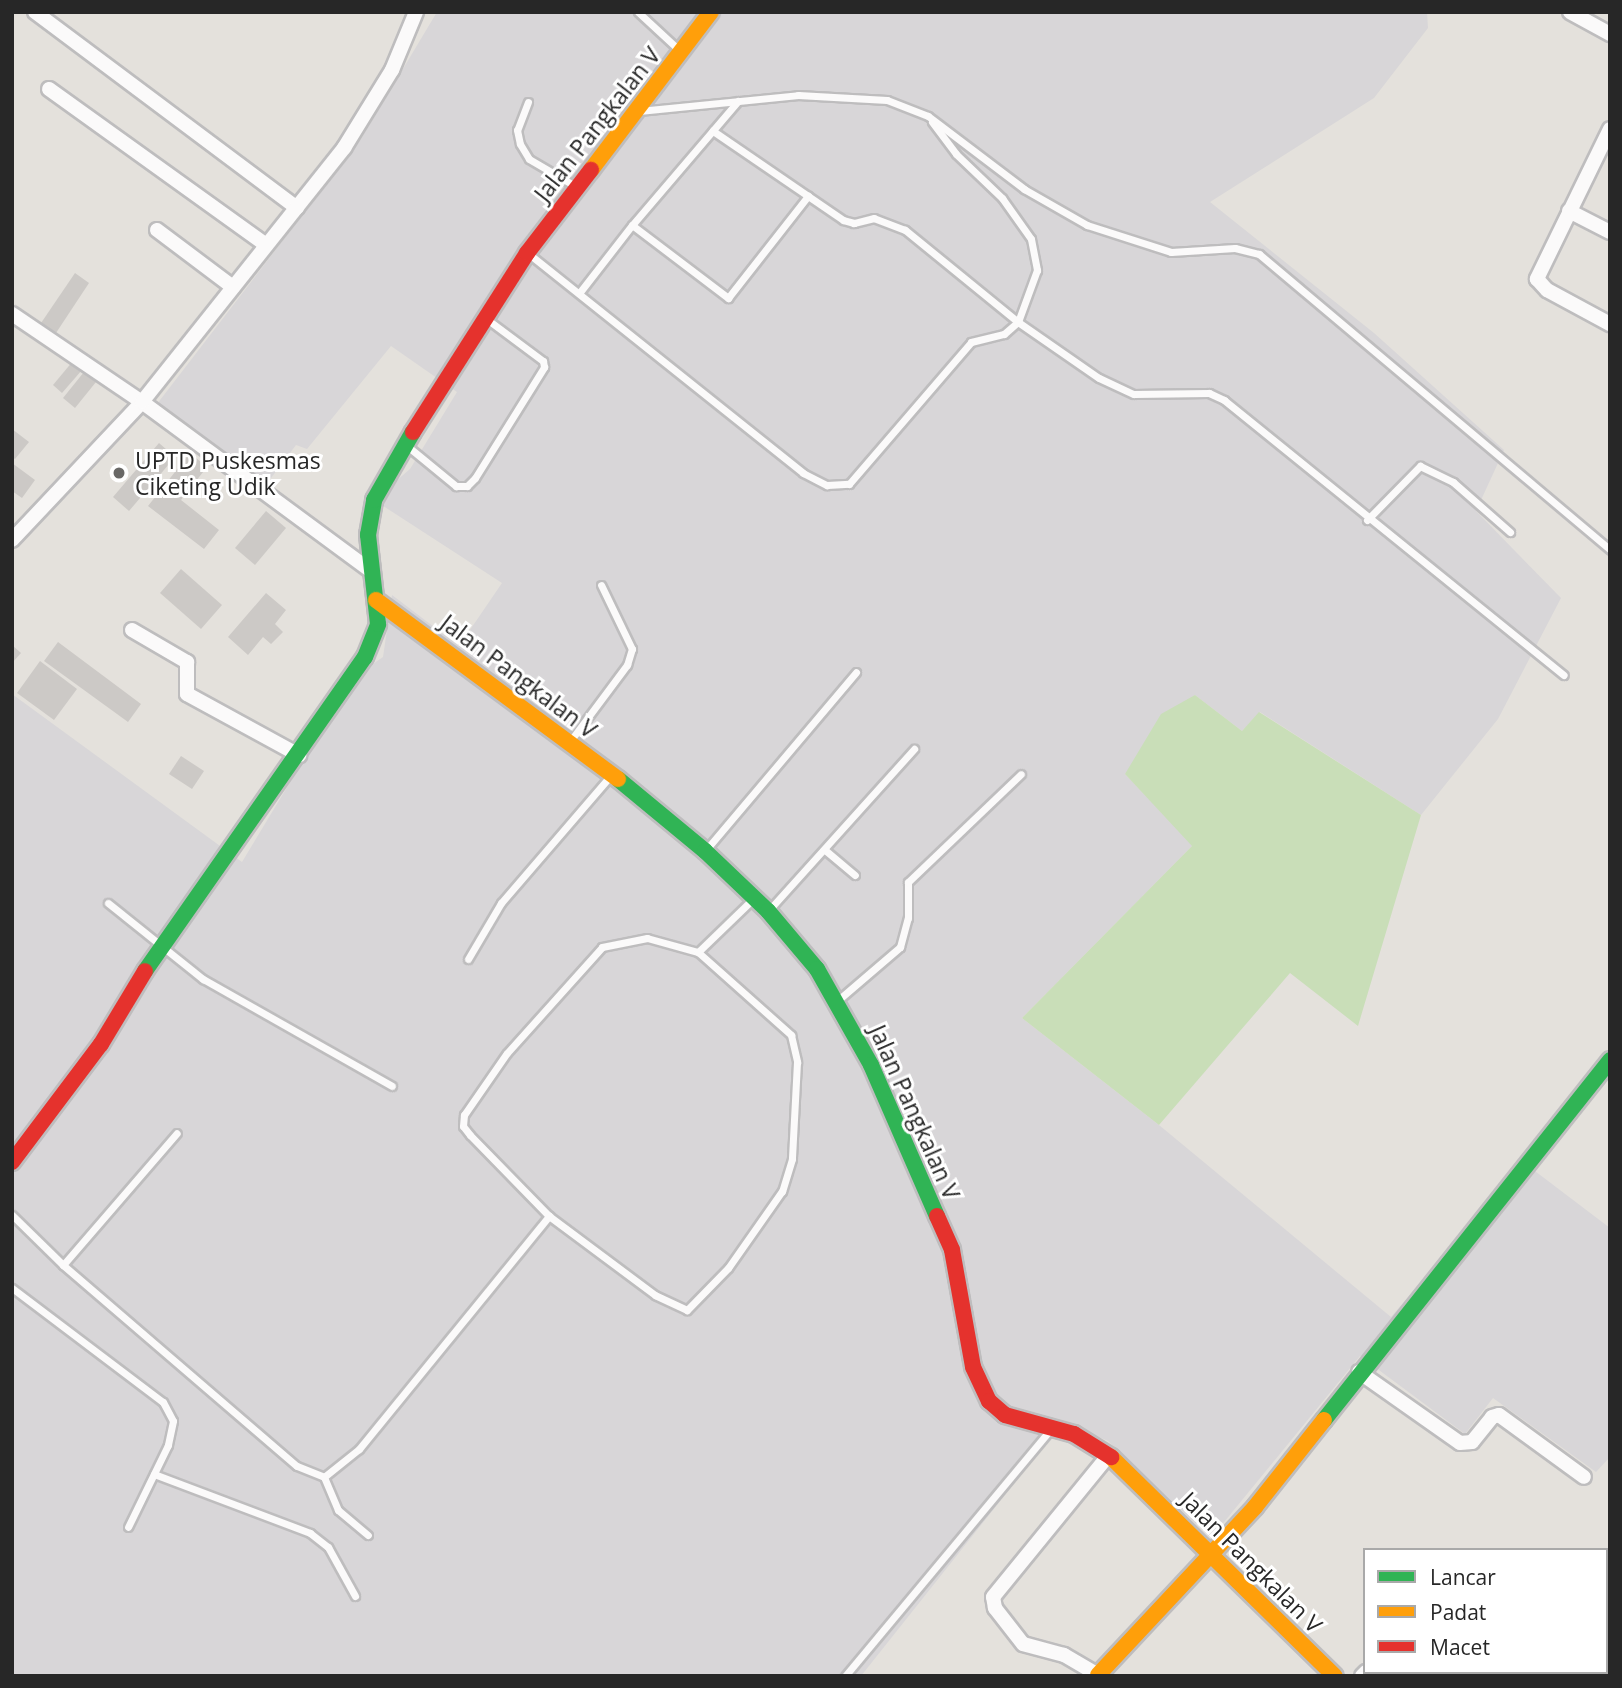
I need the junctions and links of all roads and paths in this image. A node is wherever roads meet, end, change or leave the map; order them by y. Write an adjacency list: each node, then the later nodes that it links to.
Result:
1 (35, 12): 17 (street)
2 (416, 12): 17 (street)
3 (638, 12): 7 (lane)
4 (712, 12): 7 (street, Jalan Pangkalan V)
5 (1570, 12): 6 (street)
6 (1610, 34)
7 (681, 51): 11 (street, Jalan Pangkalan V)
8 (49, 89): 22 (street)
9 (738, 101): 11 (lane); 12 (lane); 13 (lane)
10 (528, 102): 15 (lane)
11 (635, 111): 15 (street, Jalan Pangkalan V)
12 (928, 116): 28 (lane); 35 (lane)
13 (713, 131): 16 (lane); 19 (lane)
14 (1609, 131): 18 (street)
15 (576, 186): 23 (street, Jalan Pangkalan V)
16 (808, 196): 19 (lane); 28 (lane)
17 (297, 208): 22 (street)
18 (1569, 211): 21 (street); 29 (street)
19 (632, 225): 25 (lane)
20 (157, 230): 24 (street)
21 (1610, 232)
22 (266, 245): 24 (street)
23 (527, 253): 25 (lane); 27 (street, Jalan Pangkalan V)
24 (233, 287): 30 (street)
25 (580, 292): 28 (lane)
26 (12, 314): 30 (street)
27 (483, 316): 31 (street, Jalan Pangkalan V); 31 (lane)
28 (1018, 322): 32 (lane)
29 (1610, 324)
30 (142, 402): 34 (street); 36 (street)
31 (405, 444): 36 (street, Jalan Pangkalan V)
32 (1367, 520): 33 (lane); 41 (lane)
33 (1510, 532)
34 (12, 540)
35 (1610, 550)
36 (373, 572): 38 (street, Jalan Pangkalan V)
37 (601, 585): 42 (lane)
38 (376, 600): 42 (street, Jalan Pangkalan V); 44 (street, Jalan Pangkalan V)
39 (132, 630): 44 (street)
40 (856, 672): 48 (lane)
41 (1563, 675)
42 (571, 741): 46 (street, Jalan Pangkalan V)
43 (914, 749): 47 (lane)
44 (299, 755): 53 (street, Jalan Pangkalan V)
45 (1021, 774): 56 (lane)
46 (611, 775): 48 (street, Jalan Pangkalan V); 55 (lane)
47 (825, 849): 49 (lane); 52 (lane)
48 (705, 851): 50 (street, Jalan Pangkalan V)
49 (855, 875)
50 (755, 897): 52 (street, Jalan Pangkalan V); 54 (lane)
51 (107, 902): 53 (lane)
52 (768, 911): 56 (street, Jalan Pangkalan V)
53 (160, 946): 58 (lane); 60 (street, Jalan Pangkalan V)
54 (698, 952): 62 (lane); 62 (lane)
55 (468, 959)
56 (837, 1001): 66 (street, Jalan Pangkalan V)
57 (1610, 1060): 65 (street)
58 (392, 1086)
59 (177, 1133): 63 (lane)
60 (12, 1162)
61 (12, 1215): 63 (lane)
62 (549, 1216): 69 (lane)
63 (63, 1265): 69 (lane)
64 (12, 1288): 68 (lane)
65 (1359, 1371): 70 (street); 73 (street)
66 (1051, 1430): 67 (street, Jalan Pangkalan V); 76 (lane)
67 (1109, 1455): 73 (street, Jalan Pangkalan V); 75 (street)
68 (154, 1474): 71 (lane); 74 (lane)
69 (324, 1477): 72 (lane)
70 (1584, 1477)
71 (128, 1527)
72 (368, 1535)
73 (1213, 1554): 75 (street); 77 (street, Jalan Pangkalan V)
74 (355, 1596)
75 (1099, 1675)
76 (845, 1676)
77 (1335, 1676)

